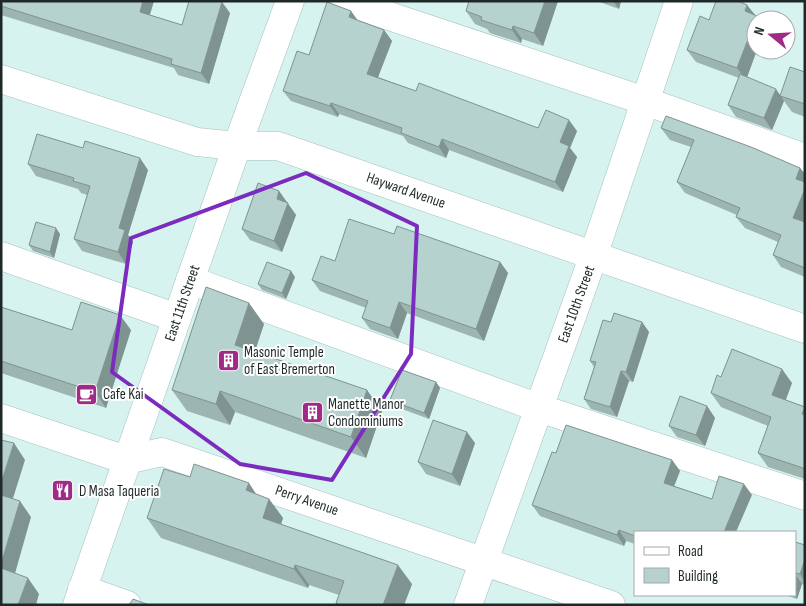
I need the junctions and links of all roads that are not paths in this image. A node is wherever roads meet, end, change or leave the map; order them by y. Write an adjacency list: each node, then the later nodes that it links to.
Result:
1 (290, 1): 6 (street, East 11th Street)
2 (344, 1): 5 (street)
3 (679, 1): 5 (street, East 10th Street)
4 (1, 79): 6 (street, Hayward Avenue)
5 (644, 101): 7 (street); 8 (street, East 10th Street)
6 (237, 146): 8 (street, Hayward Avenue); 10 (street, East 11th Street)
7 (805, 158)
8 (593, 255): 12 (street, Hayward Avenue); 13 (street, East 10th Street)
9 (1, 256): 11 (street)
10 (190, 280): 11 (street, East 11th Street); 13 (street)
11 (177, 318): 15 (street, East 11th Street)
12 (805, 329)
13 (539, 408): 16 (street); 17 (street, East 10th Street)
14 (1, 418): 15 (street)
15 (126, 460): 17 (street, Perry Avenue); 18 (street, East 11th Street)
16 (805, 496)
17 (484, 560): 20 (street, East 10th Street); 21 (street, Perry Avenue)
18 (79, 597): 19 (street)
19 (127, 605)
20 (468, 605)
21 (611, 605)

